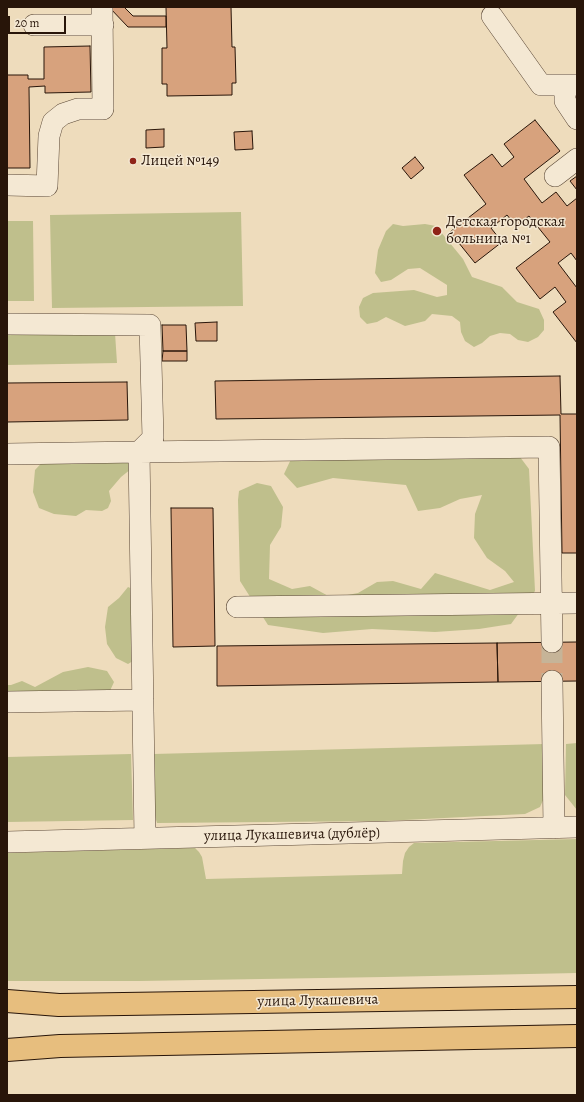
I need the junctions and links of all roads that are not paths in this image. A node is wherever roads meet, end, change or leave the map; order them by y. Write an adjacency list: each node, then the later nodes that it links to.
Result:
1 (102, 16): 3 (street); 8 (street)
2 (492, 16): 4 (street)
3 (34, 25)
4 (571, 85): 5 (street)
5 (577, 119)
6 (577, 159): 7 (street)
7 (556, 176)
8 (7, 185)
9 (7, 324): 10 (street)
10 (139, 452): 11 (street); 13 (street); 17 (street)
11 (7, 454)
12 (577, 602): 13 (street)
13 (551, 603): 14 (street); 15 (street)
14 (236, 607)
15 (552, 642)
16 (552, 681): 20 (street)
17 (143, 700): 18 (street); 21 (street)
18 (7, 702)
19 (577, 827): 20 (street, улица Лукашевича (дублёр))
20 (554, 828): 21 (street, улица Лукашевича (дублёр))
21 (145, 838): 22 (street, улица Лукашевича (дублёр))
22 (7, 842)
23 (577, 997): 25 (main road, улица Лукашевича)
24 (7, 1001): 25 (main road, улица Лукашевича)
25 (59, 1004): 26 (main road, улица Лукашевича)
26 (7, 1008)
27 (577, 1036): 29 (main road)
28 (7, 1044): 29 (main road)
29 (60, 1046): 30 (main road)
30 (7, 1050)

